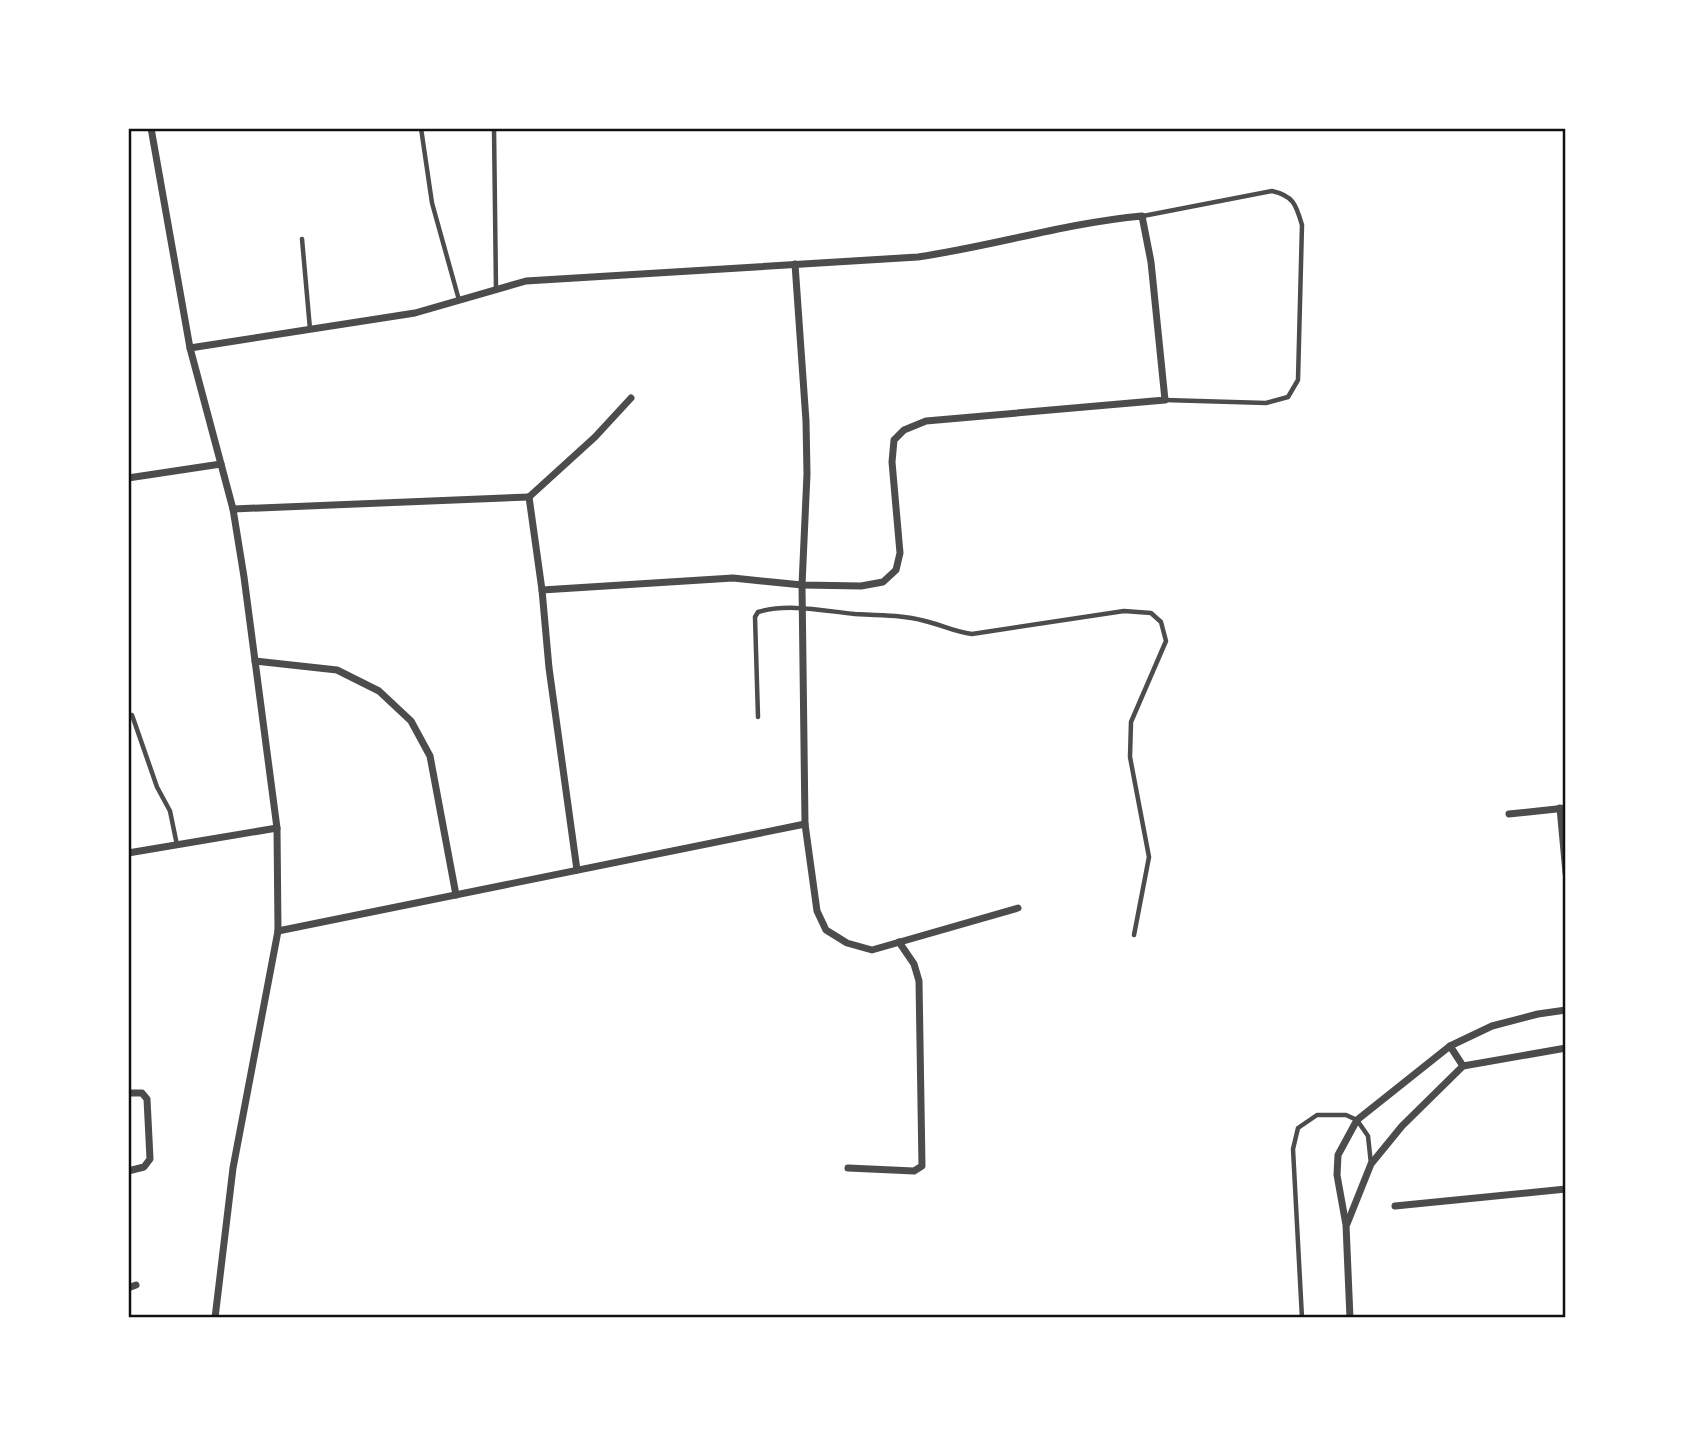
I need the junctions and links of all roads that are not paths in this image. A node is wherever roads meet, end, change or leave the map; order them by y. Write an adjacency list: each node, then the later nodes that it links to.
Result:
1 (151, 128): 10 (street)
2 (421, 128): 8 (lane)
3 (494, 128): 7 (lane)
4 (1142, 216): 6 (street); 12 (street); 12 (lane)
5 (302, 239): 9 (lane)
6 (795, 264): 7 (street); 17 (street)
7 (496, 291): 8 (street)
8 (459, 300): 9 (street)
9 (310, 329): 10 (street)
10 (190, 348): 13 (street)
11 (631, 398): 15 (street)
12 (1165, 400): 17 (street)
13 (221, 464): 14 (street); 16 (street)
14 (128, 478)
15 (529, 497): 16 (street); 18 (street)
16 (233, 509): 20 (street)
17 (802, 585): 18 (street); 19 (street)
18 (542, 590): 29 (street)
19 (802, 609): 22 (lane); 25 (street); 34 (lane)
20 (255, 661): 26 (street); 31 (street)
21 (132, 715): 27 (lane)
22 (758, 717)
23 (1563, 808): 24 (street); 30 (street)
24 (1509, 814)
25 (805, 824): 29 (street); 35 (street)
26 (277, 828): 27 (street); 33 (street)
27 (177, 845): 28 (street)
28 (128, 853)
29 (577, 870): 31 (street)
30 (1566, 873)
31 (456, 895): 33 (street)
32 (1018, 908): 35 (street)
33 (278, 931): 48 (street)
34 (1134, 935)
35 (899, 942): 43 (street)
36 (1566, 1010): 37 (street)
37 (1450, 1046): 39 (street); 41 (street)
38 (1566, 1048): 39 (street)
39 (1463, 1066): 42 (street)
40 (131, 1093): 44 (street)
41 (1357, 1120): 42 (lane); 47 (street); 49 (lane)
42 (1371, 1164): 47 (street)
43 (848, 1168)
44 (132, 1171)
45 (1566, 1189): 46 (street)
46 (1395, 1206)
47 (1346, 1225): 50 (street)
48 (215, 1318)
49 (1302, 1318)
50 (1350, 1318)

